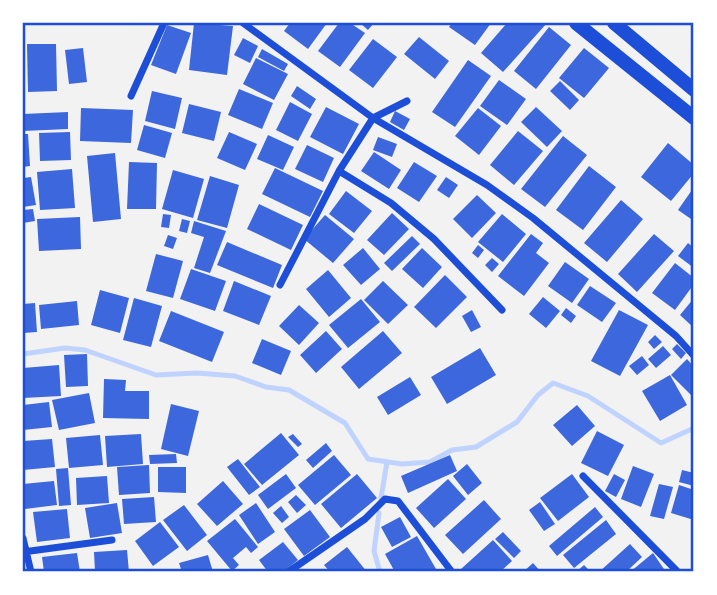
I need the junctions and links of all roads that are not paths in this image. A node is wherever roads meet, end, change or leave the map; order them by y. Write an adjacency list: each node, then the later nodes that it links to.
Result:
1 (164, 23): 6 (street)
2 (243, 23): 8 (street)
3 (576, 23): 9 (main road)
4 (614, 23): 5 (main road)
5 (694, 90)
6 (131, 96)
7 (407, 102): 8 (street)
8 (373, 118): 10 (street); 13 (street)
9 (694, 118)
10 (339, 171): 11 (street); 12 (street)
11 (280, 285)
12 (502, 310)
13 (694, 356)
14 (583, 476): 21 (street)
15 (23, 538): 17 (street)
16 (112, 540): 17 (street)
17 (24, 552): 18 (street)
18 (31, 572)
19 (288, 572): 20 (street)
20 (452, 572)
21 (678, 572)

